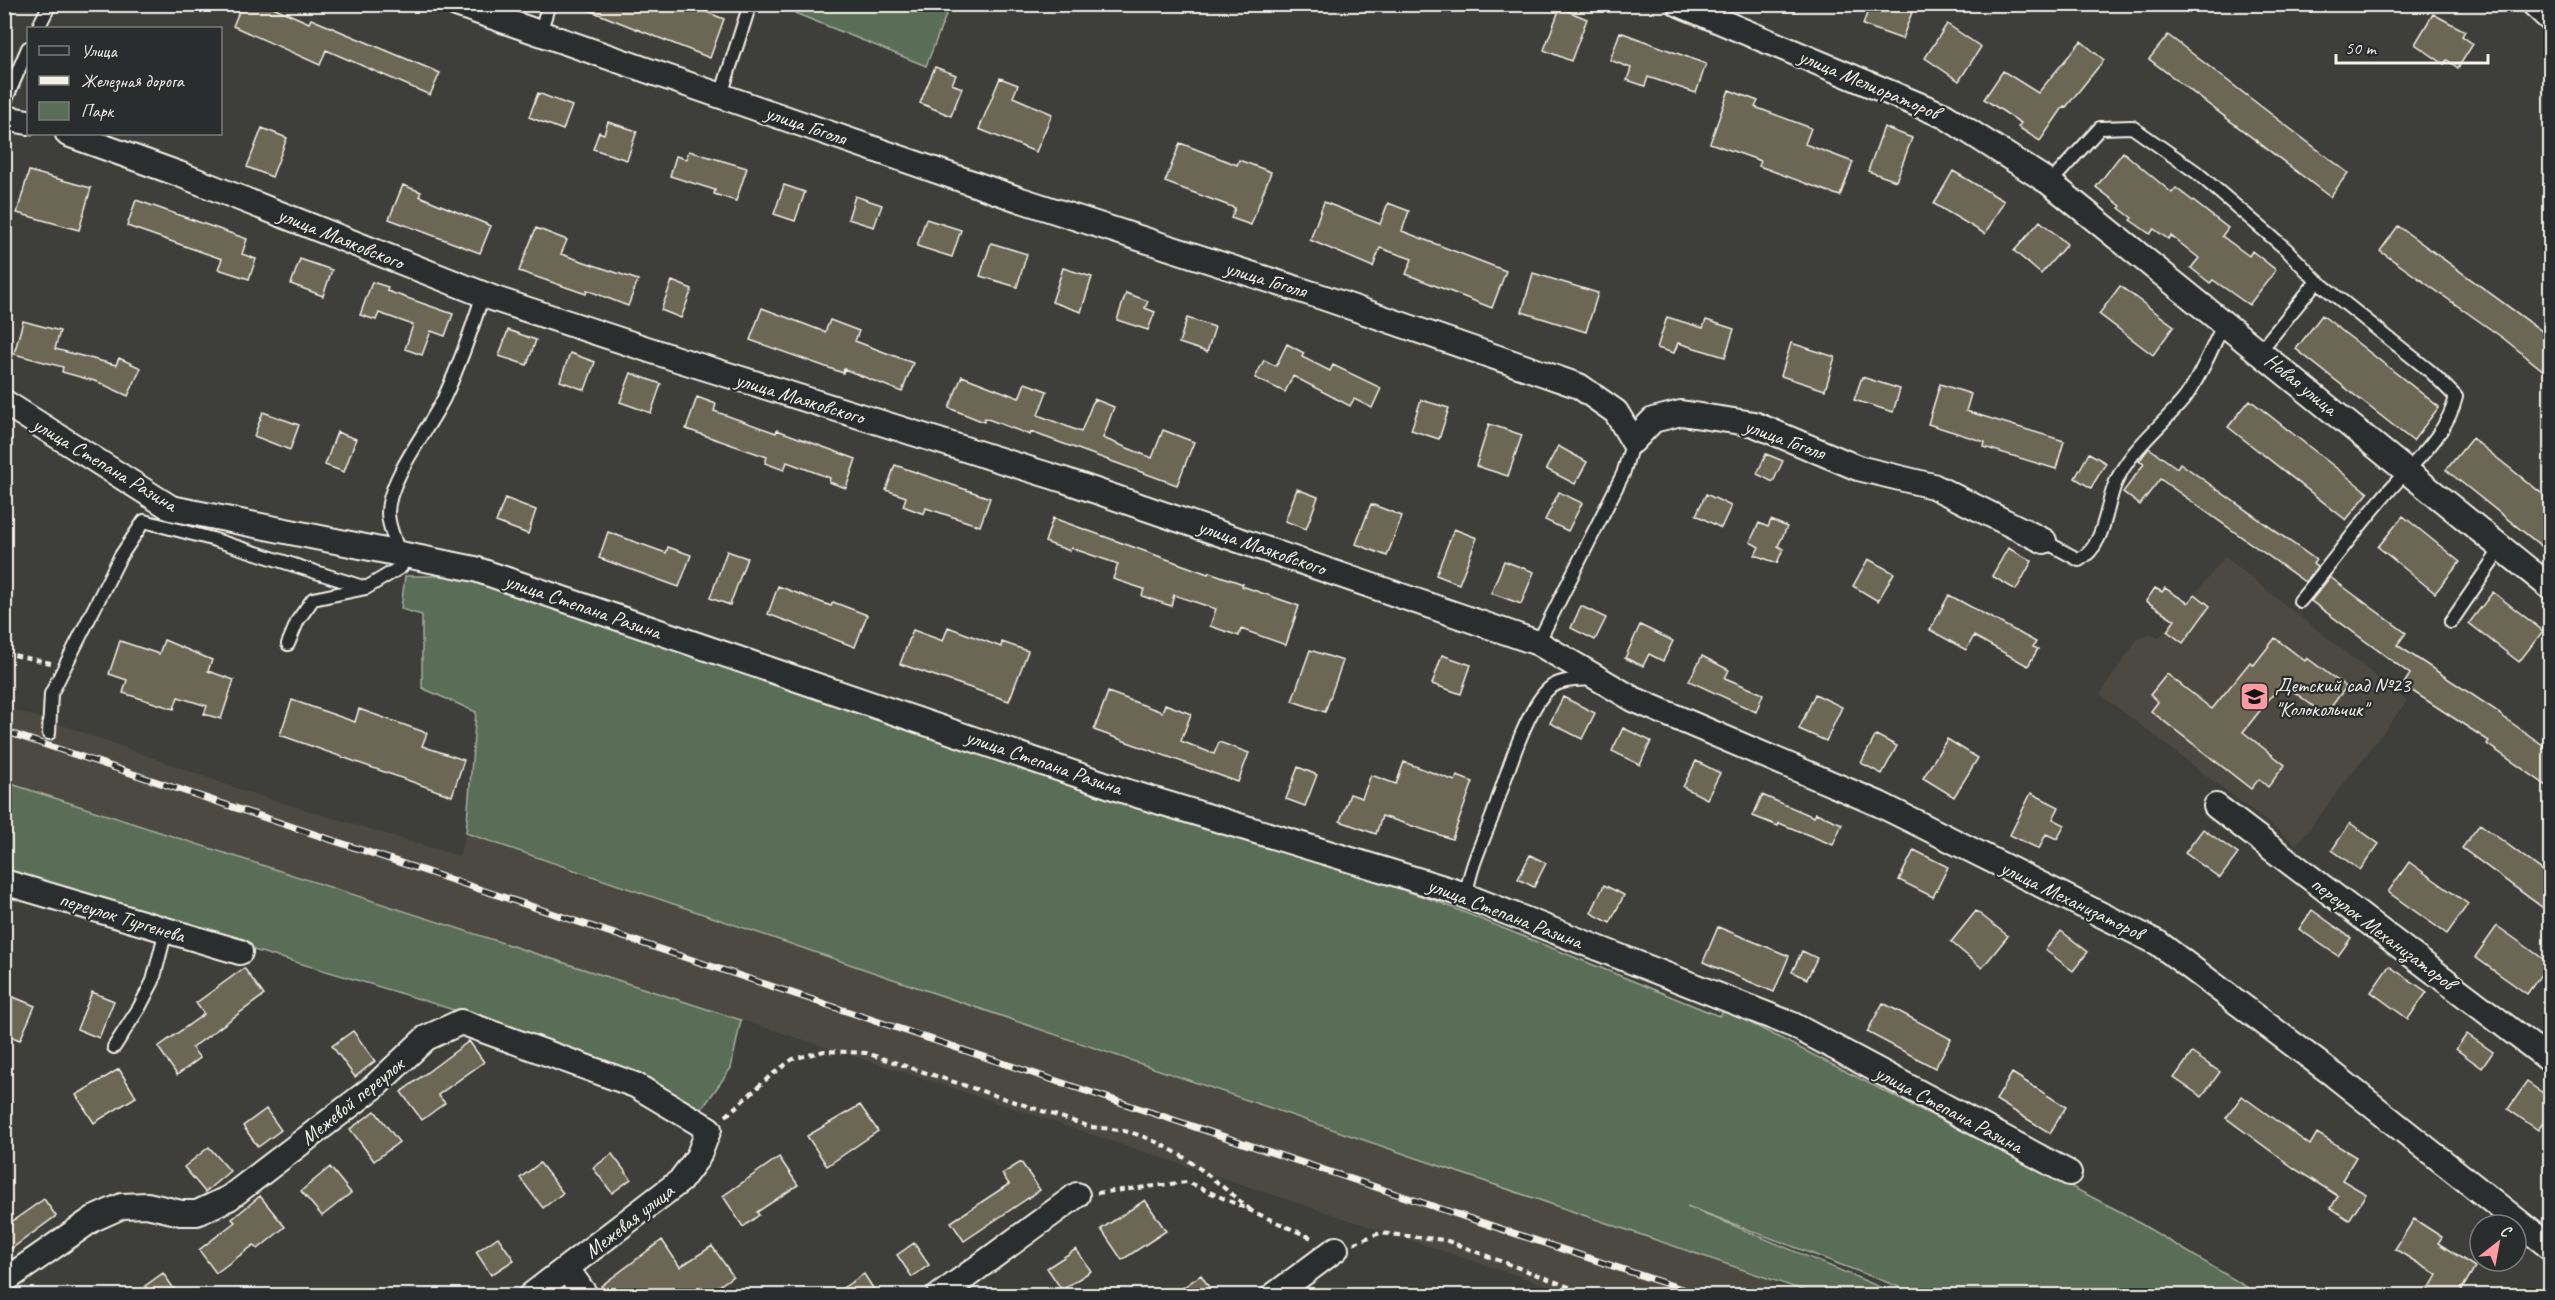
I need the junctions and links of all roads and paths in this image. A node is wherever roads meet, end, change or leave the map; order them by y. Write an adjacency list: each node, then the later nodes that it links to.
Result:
1 (50, 4): 8 (lane)
2 (456, 4): 9 (street, улица Гоголя)
3 (549, 4): 9 (lane)
4 (750, 4): 11 (lane)
5 (1679, 4): 16 (street, улица Мелиораторов)
6 (2534, 4): 7 (street)
7 (2550, 19)
8 (38, 27)
9 (540, 33): 11 (street, улица Гоголя)
10 (27, 50): 12 (lane)
11 (721, 95): 22 (street, улица Гоголя)
12 (4, 104)
13 (4, 118): 14 (street)
14 (27, 122)
15 (71, 135): 18 (street, улица Маяковского)
16 (2050, 183): 17 (lane); 19 (street, Новая улица)
17 (2317, 281): 20 (lane); 23 (lane)
18 (483, 294): 26 (lane); 31 (street, улица Маяковского)
19 (2225, 322): 20 (street, Новая улица); 24 (lane)
20 (2260, 351): 23 (street, Новая улица)
21 (4, 402): 26 (street, улица Степана Разина)
22 (1633, 441): 24 (street, улица Гоголя); 31 (lane)
23 (2407, 470): 25 (street, Новая улица); 29 (lane)
24 (2044, 542)
25 (2502, 548): 27 (street, Новая улица); 30 (lane)
26 (401, 556): 28 (lane); 39 (street, улица Степана Разина)
27 (2550, 587)
28 (366, 588): 32 (lane); 34 (lane)
29 (2300, 602)
30 (2451, 622)
31 (1538, 643): 35 (street, улица Механизаторов)
32 (288, 644)
33 (4, 653): 34 (path)
34 (65, 664): 36 (lane)
35 (1600, 679): 39 (lane); 48 (street, улица Механизаторов)
36 (49, 733)
37 (2216, 806): 43 (street, переулок Механизаторов)
38 (4, 882): 40 (street, переулок Тургенева)
39 (1466, 896): 45 (street, улица Степана Разина)
40 (166, 930): 41 (street, переулок Тургенева); 42 (lane)
41 (240, 952)
42 (114, 1047)
43 (2550, 1060)
44 (709, 1130): 47 (path); 50 (street, Межевая улица); 51 (street, Межевой переулок)
45 (2069, 1173)
46 (1077, 1195): 47 (path); 54 (street)
47 (1253, 1212): 49 (path)
48 (2550, 1247)
49 (1336, 1249): 55 (street); 56 (path)
50 (567, 1269): 52 (street, Межевая улица); 53 (street)
51 (4, 1281)
52 (530, 1296)
53 (586, 1296)
54 (939, 1296)
55 (1273, 1296)
56 (1593, 1296)

